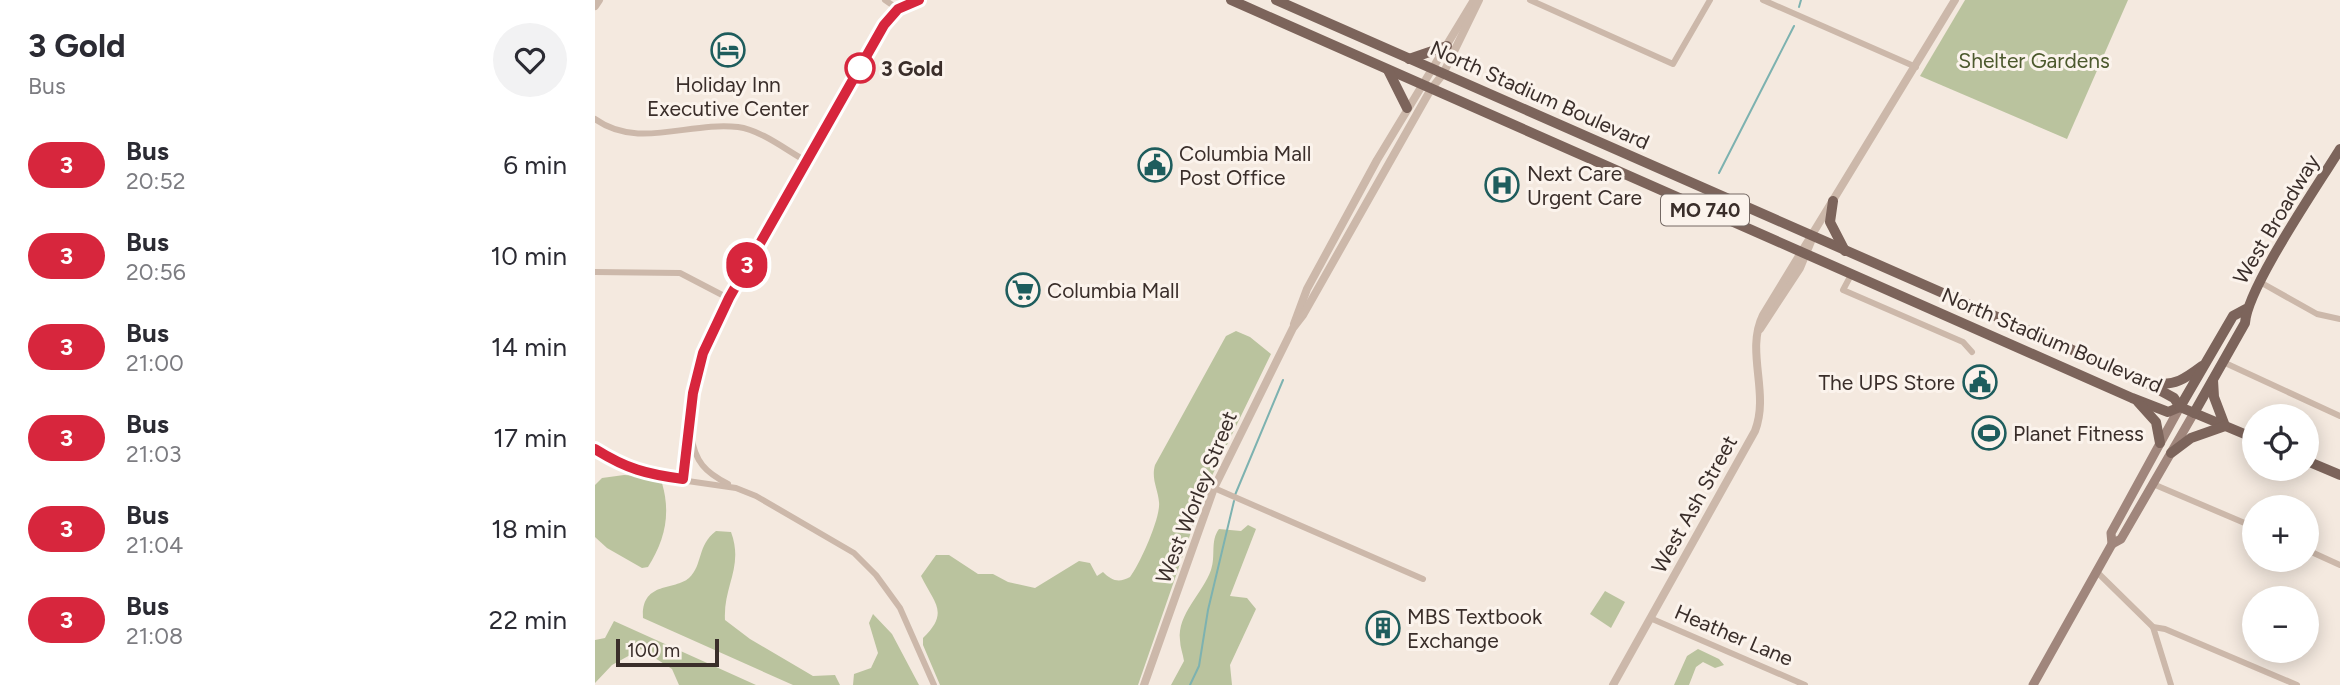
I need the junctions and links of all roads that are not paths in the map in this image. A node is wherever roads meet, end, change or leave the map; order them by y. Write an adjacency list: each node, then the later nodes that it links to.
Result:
1 (599, 0): 13 (street)
2 (885, 0): 14 (street)
3 (902, 0): 14 (street)
4 (919, 0): 14 (street)
5 (1231, 0): 18 (main road, North Stadium Boulevard / MO 740)
6 (1276, 0): 16 (main road, North Stadium Boulevard / MO 740)
7 (1474, 0): 15 (street, West Worley Street)
8 (1479, 0): 19 (street, West Worley Street)
9 (1530, 0): 10 (street)
10 (1710, 0)
11 (1763, 0): 17 (street)
12 (1955, 0): 17 (street, West Ash Street)
13 (595, 6)
14 (898, 9): 24 (street)
15 (1447, 46): 16 (main road); 19 (street, West Worley Street)
16 (1409, 59): 19 (main road, North Stadium Boulevard / MO 740)
17 (1916, 67): 25 (street, West Ash Street)
18 (1388, 70): 20 (main road, North Stadium Boulevard / MO 740); 21 (main road)
19 (1439, 72): 20 (street, West Worley Street); 26 (main road, North Stadium Boulevard / MO 740)
20 (1426, 87): 21 (street, West Worley Street); 28 (main road, North Stadium Boulevard / MO 740); 35 (street, West Worley Street)
21 (1407, 108): 35 (street, West Worley Street)
22 (595, 119): 24 (street)
23 (2340, 149): 31 (main road, West Broadway)
24 (806, 162): 32 (street)
25 (1833, 201): 26 (street, West Ash Street); 27 (main road)
26 (1812, 236): 27 (main road, North Stadium Boulevard / MO 740); 28 (street, West Ash Street)
27 (1846, 251): 40 (main road, North Stadium Boulevard / MO 740)
28 (1803, 254): 30 (main road, North Stadium Boulevard / MO 740); 63 (street, West Ash Street)
29 (595, 272): 32 (street)
30 (1851, 275): 36 (street); 41 (main road, North Stadium Boulevard / MO 740)
31 (2260, 282): 33 (main road, West Broadway); 34 (street)
32 (729, 298): 45 (street)
33 (2246, 309): 37 (main road, West Broadway); 38 (main road, West Broadway)
34 (2340, 318)
35 (1293, 328): 56 (street, West Worley Street)
36 (1972, 352)
37 (2223, 362): 39 (main road, West Broadway); 44 (street)
38 (2206, 364): 40 (main road); 42 (main road, West Broadway)
39 (2213, 379): 43 (main road, West Broadway); 46 (main road)
40 (2143, 381): 42 (main road, North Stadium Boulevard / MO 740)
41 (2132, 398): 42 (main road, North Stadium Boulevard / MO 740); 48 (main road)
42 (2180, 407): 43 (main road, MO 740); 48 (main road, West Broadway)
43 (2194, 412): 46 (main road, MO 740); 50 (main road, West Broadway)
44 (2340, 416)
45 (690, 425): 53 (street); 55 (street)
46 (2225, 426): 47 (main road, MO 740); 50 (main road)
47 (2242, 433)
48 (2160, 443): 58 (main road, West Broadway)
49 (595, 449): 53 (street)
50 (2171, 453): 54 (main road, West Broadway)
51 (2319, 466): 52 (main road)
52 (2340, 475)
53 (683, 479): 55 (street)
54 (2153, 484): 57 (street); 58 (main road, West Broadway)
55 (736, 488): 65 (street)
56 (1214, 488): 62 (street); 66 (street, West Worley Street)
57 (2242, 522)
58 (2112, 544): 61 (main road, West Broadway)
59 (2319, 555): 60 (street)
60 (2340, 565)
61 (2097, 572): 64 (street); 69 (main road, West Broadway)
62 (1423, 579)
63 (1650, 618): 67 (street, West Ash Street); 68 (street, Heather Lane)
64 (2153, 627): 70 (street); 71 (street)
65 (934, 685)
66 (1144, 685)
67 (1613, 685)
68 (1805, 685)
69 (2033, 685)
70 (2171, 685)
71 (2298, 685)

